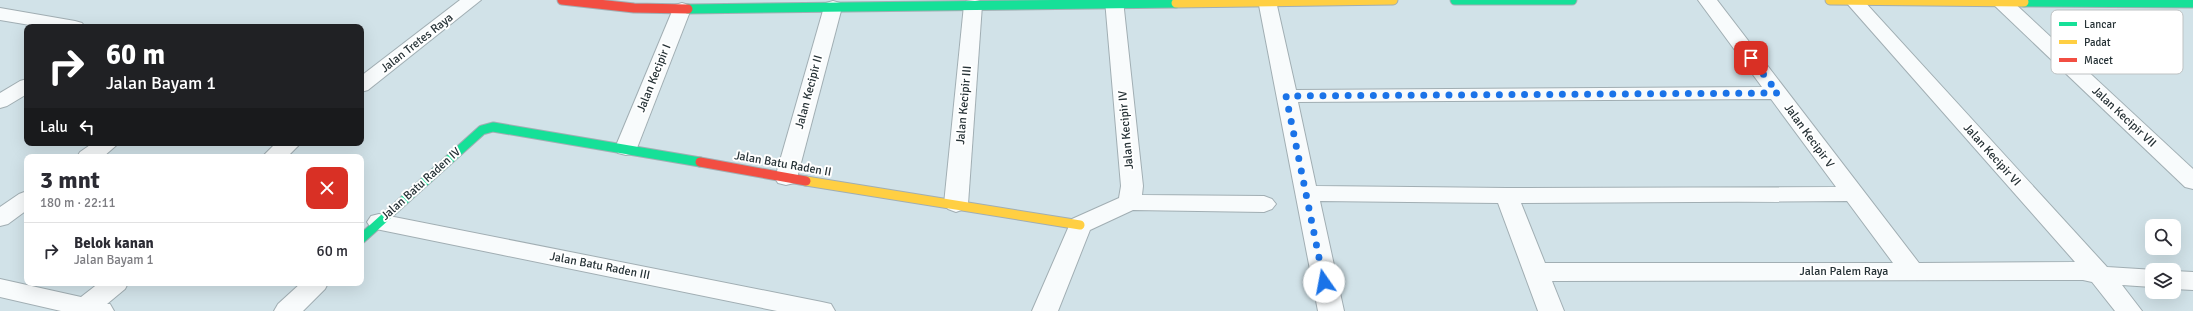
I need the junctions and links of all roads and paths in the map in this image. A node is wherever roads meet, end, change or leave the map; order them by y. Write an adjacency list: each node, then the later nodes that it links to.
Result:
1 (19, 0): 19 (street)
2 (472, 0): 25 (street, Jalan Tretes Raya)
3 (562, 0): 18 (street)
4 (1393, 0): 11 (street)
5 (1455, 0): 6 (street)
6 (1549, 0): 7 (street)
7 (1572, 0)
8 (1707, 0): 27 (street, Jalan Kecipir V)
9 (1830, 0): 10 (street)
10 (1854, 0): 14 (street); 51 (street, Jalan Kecipir VI)
11 (1261, 1): 13 (street); 28 (street)
12 (2172, 1): 14 (street); 15 (street); 20 (street)
13 (1114, 2): 16 (street); 42 (street, Jalan Kecipir IV)
14 (2002, 2): 23 (street, Jalan Kecipir VII)
15 (2193, 3)
16 (972, 5): 17 (street); 43 (street, Jalan Kecipir III)
17 (833, 7): 18 (street); 36 (street, Jalan Kecipir II)
18 (682, 9): 33 (street, Jalan Kecipir I)
19 (0, 11)
20 (2187, 13)
21 (0, 14): 22 (street)
22 (58, 24)
23 (2051, 48)
24 (2078, 74): 37 (street, Jalan Kecipir VII)
25 (364, 82)
26 (24, 87): 29 (street)
27 (1778, 93): 28 (street); 39 (street, Jalan Kecipir V)
28 (1286, 96): 38 (street)
29 (0, 102)
30 (482, 130): 33 (street, Jalan Batu Raden II); 46 (street, Jalan Batu Raden IV)
31 (104, 146): 34 (street)
32 (286, 146): 35 (street)
33 (626, 148): 36 (street, Jalan Batu Raden II)
34 (92, 154)
35 (277, 154)
36 (786, 178): 43 (street, Jalan Batu Raden II)
37 (2193, 182)
38 (1306, 193): 40 (street); 62 (street)
39 (1852, 194): 40 (street); 49 (street, Jalan Kecipir V)
40 (1507, 196): 50 (street)
41 (24, 201): 45 (street)
42 (1130, 202): 44 (street); 47 (street)
43 (956, 204): 47 (street, Jalan Batu Raden II)
44 (1264, 204)
45 (0, 218)
46 (378, 222): 48 (street, Jalan Batu Raden IV); 60 (street, Jalan Batu Raden III)
47 (1080, 225): 61 (street)
48 (364, 236)
49 (1912, 271): 50 (street, Jalan Palem Raya); 51 (street, Jalan Palem Raya)
50 (1536, 272): 63 (street)
51 (2100, 276): 52 (street, Jalan Palem Raya); 64 (street, Jalan Kecipir VI)
52 (2145, 278)
53 (2181, 280): 54 (street)
54 (2193, 281)
55 (113, 286): 58 (street)
56 (313, 286): 59 (street)
57 (0, 288): 58 (street)
58 (89, 310)
59 (287, 311)
60 (822, 311)
61 (1045, 311)
62 (1331, 311)
63 (1551, 311)
64 (2129, 311)

